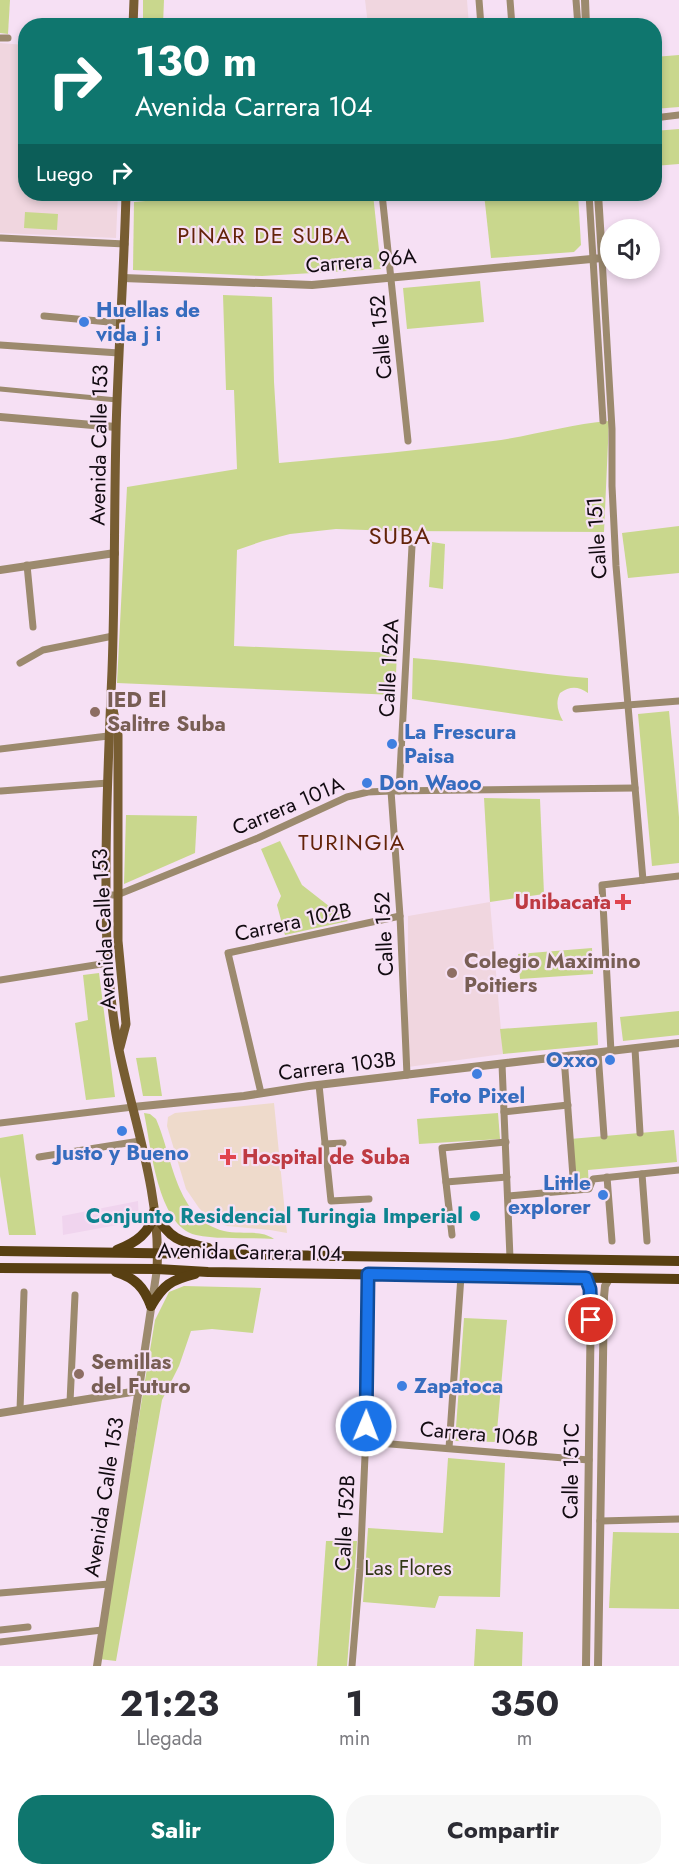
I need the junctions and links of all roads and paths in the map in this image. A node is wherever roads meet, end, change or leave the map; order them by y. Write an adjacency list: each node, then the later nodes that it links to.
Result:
1 (134, 0): 6 (main road)
2 (479, 0): 7 (street)
3 (510, 0): 8 (street)
4 (576, 0): 9 (street)
5 (585, 0): 10 (street)
6 (133, 18)
7 (480, 18)
8 (511, 18)
9 (577, 18)
10 (586, 18)
11 (679, 115): 12 (street)
12 (662, 117)
13 (126, 201): 18 (main road, Avenida Calle 153)
14 (383, 201): 20 (street, Calle 152)
15 (590, 201): 19 (street, Calle 151)
16 (598, 201): 19 (street, Calle 151)
17 (1, 238): 18 (street)
18 (125, 244): 21 (main road, Avenida Calle 153)
19 (598, 258): 20 (street, Carrera 96A); 29 (street, Calle 151); 41 (street, Calle 151)
20 (392, 277): 21 (street, Carrera 96A); 31 (street, Calle 152)
21 (123, 278): 23 (main road, Avenida Calle 153)
22 (44, 316): 23 (street)
23 (120, 323): 25 (main road, Avenida Calle 153)
24 (0, 345): 25 (street)
25 (119, 353): 27 (main road, Avenida Calle 153)
26 (0, 389): 27 (street)
27 (117, 400): 30 (main road, Avenida Calle 153)
28 (0, 417): 30 (street)
29 (603, 421)
30 (116, 427): 33 (main road, Avenida Calle 153)
31 (408, 441)
32 (412, 546): 48 (street, Calle 152A)
33 (115, 554): 34 (street); 37 (main road, Avenida Calle 153)
34 (27, 565): 35 (street); 36 (street)
35 (0, 570)
36 (33, 627)
37 (113, 636): 38 (street); 39 (main road, Avenida Calle 153)
38 (20, 663)
39 (111, 698): 43 (main road, Avenida Calle 153); 52 (main road, Avenida Calle 153)
40 (679, 702): 41 (street)
41 (628, 705): 42 (street); 46 (street, Calle 151)
42 (576, 709)
43 (108, 736): 44 (street); 45 (main road, Avenida Calle 153)
44 (0, 748)
45 (108, 783): 47 (street); 51 (main road, Avenida Calle 153)
46 (635, 788): 48 (street, Carrera 101A); 50 (street, Calle 151)
47 (1, 791)
48 (395, 791): 52 (street, Carrera 101A); 53 (street, Calle 152)
49 (679, 876): 50 (street)
50 (643, 880): 59 (street)
51 (106, 894): 52 (street, Carrera 101A); 54 (main road, Avenida Calle 153)
52 (117, 895): 58 (main road, Avenida Calle 153)
53 (400, 916): 63 (street, Calle 152); 65 (street, Carrera 102B)
54 (108, 963): 55 (street); 58 (main road, Avenida Calle 153)
55 (0, 980)
56 (679, 1044): 57 (street, Carrera 103B)
57 (635, 1048): 59 (street, Carrera 103B); 70 (street)
58 (119, 1049): 67 (main road, Avenida Calle 153)
59 (611, 1052): 60 (street, Carrera 103B)
60 (598, 1053): 61 (street, Carrera 103B); 71 (street)
61 (564, 1057): 62 (street, Carrera 103B); 66 (street)
62 (502, 1064): 63 (street, Carrera 103B); 68 (street)
63 (406, 1075): 64 (street, Carrera 103B)
64 (320, 1085): 65 (street, Carrera 103B); 75 (street)
65 (261, 1094): 67 (street, Carrera 103B)
66 (568, 1105): 68 (street); 82 (street)
67 (133, 1107): 69 (street, Carrera 103B); 72 (main road, Avenida Calle 153)
68 (504, 1112): 73 (street)
69 (0, 1122)
70 (640, 1133)
71 (604, 1136)
72 (140, 1141): 76 (street); 85 (main road, Avenida Calle 153)
73 (506, 1142): 79 (street); 81 (street)
74 (342, 1143): 75 (street)
75 (325, 1144): 84 (street)
76 (39, 1157)
77 (679, 1170): 78 (street)
78 (642, 1174): 80 (street); 88 (street)
79 (507, 1177): 81 (street); 83 (street)
80 (607, 1178): 82 (street); 87 (street)
81 (446, 1182): 86 (street)
82 (574, 1190): 83 (street)
83 (508, 1196): 93 (street)
84 (369, 1199)
85 (154, 1212): 90 (main road); 91 (main road, Avenida Calle 153); 92 (main road)
86 (452, 1235)
87 (612, 1241)
88 (647, 1242)
89 (0, 1251): 90 (main road, Avenida Carrera 104)
90 (113, 1252): 91 (main road, Avenida Carrera 104)
91 (158, 1252): 92 (main road, Avenida Carrera 104); 97 (main road, Avenida Calle 153)
92 (233, 1253): 93 (main road, Avenida Carrera 104)
93 (510, 1258): 94 (main road, Avenida Carrera 104)
94 (679, 1261)
95 (0, 1268): 96 (main road, Avenida Carrera 104)
96 (107, 1269): 97 (main road, Avenida Carrera 104); 106 (main road)
97 (157, 1269): 98 (main road, Avenida Carrera 104); 106 (street, Avenida Calle 153)
98 (208, 1272): 99 (main road, Avenida Carrera 104); 106 (main road)
99 (368, 1274): 100 (main road, Avenida Carrera 104); 111 (street, Calle 152B)
100 (461, 1276): 101 (main road, Avenida Carrera 104); 112 (street)
101 (586, 1278): 102 (main road, Avenida Carrera 104); 113 (street, Calle 151C)
102 (609, 1279): 103 (main road, Avenida Carrera 104); 115 (street, Calle 151C)
103 (679, 1279)
104 (24, 1292): 109 (street)
105 (75, 1295): 108 (street)
106 (151, 1306): 107 (street, Avenida Calle 153)
107 (138, 1391): 108 (street); 116 (street, Avenida Calle 153)
108 (70, 1402): 109 (street)
109 (20, 1410): 110 (street)
110 (0, 1413)
111 (366, 1442): 112 (street, Carrera 106B); 124 (street, Calle 152B)
112 (449, 1448): 113 (street, Carrera 106B)
113 (589, 1460): 125 (street, Calle 151C)
114 (679, 1519): 115 (street)
115 (600, 1521): 126 (street, Calle 151C)
116 (109, 1584): 117 (street); 120 (street, Avenida Calle 153)
117 (0, 1593)
118 (28, 1627): 119 (street)
119 (0, 1630)
120 (102, 1630): 121 (street); 122 (street, Avenida Calle 153)
121 (0, 1642)
122 (97, 1666): 123 (street)
123 (103, 1666)
124 (351, 1666)
125 (586, 1666)
126 (598, 1666)

